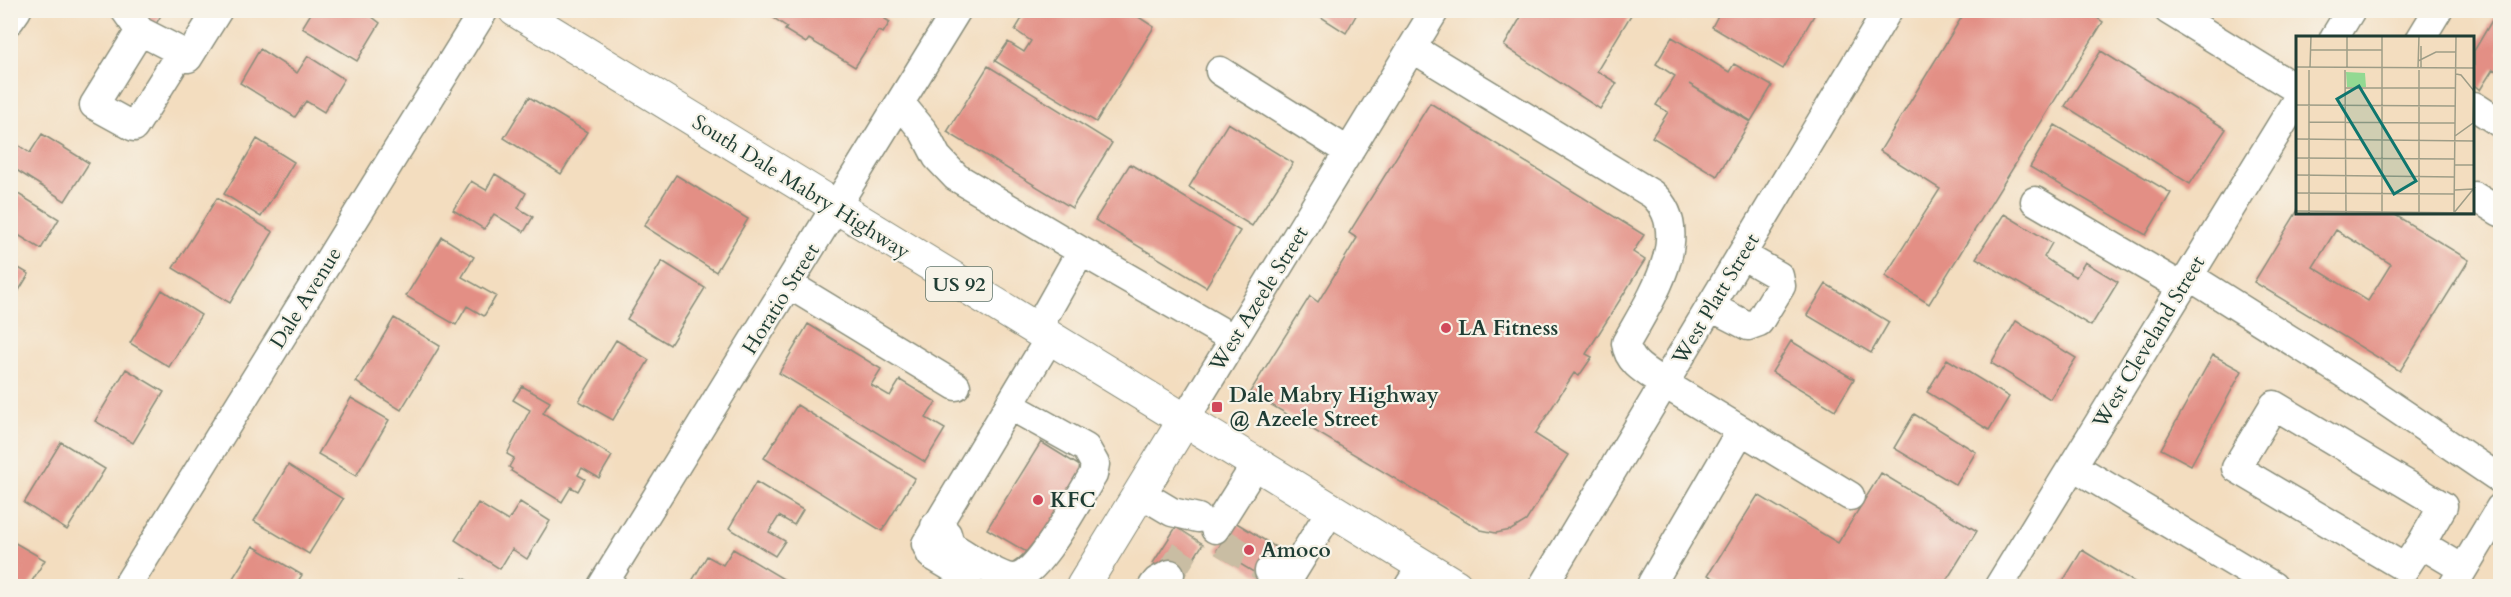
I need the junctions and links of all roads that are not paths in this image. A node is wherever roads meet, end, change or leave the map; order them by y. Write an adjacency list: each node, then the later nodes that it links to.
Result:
1 (16, 10): 11 (street)
2 (218, 10): 16 (street)
3 (484, 10): 53 (street, Dale Avenue)
4 (515, 10): 26 (main road, South Dale Mabry Highway / US 92)
5 (957, 10): 20 (street, Horatio Street)
6 (1435, 10): 15 (street, West Azeele Street)
7 (1888, 10): 29 (street, West Platt Street)
8 (2168, 10): 18 (street)
9 (2351, 10): 13 (street)
10 (2438, 10): 14 (street)
11 (10, 20)
12 (133, 21): 16 (street); 16 (street)
13 (2335, 36)
14 (2422, 36)
15 (1412, 48): 23 (street, West Azeele Street); 35 (street)
16 (181, 52)
17 (1220, 71): 23 (street)
18 (2296, 89)
19 (2296, 101): 30 (street, West Cleveland Street)
20 (901, 104): 26 (street, Horatio Street); 28 (street)
21 (2475, 107): 22 (street)
22 (2500, 123)
23 (1349, 152): 34 (street, West Azeele Street)
24 (2475, 197): 27 (street)
25 (2035, 201): 30 (street)
26 (837, 210): 31 (street, Horatio Street); 33 (main road, South Dale Mabry Highway / US 92)
27 (2500, 213)
28 (1082, 251): 33 (street); 34 (street)
29 (1742, 255): 32 (street, West Platt Street); 32 (street)
30 (2185, 282): 41 (street, West Cleveland Street); 42 (street)
31 (790, 285): 36 (street); 54 (street, Horatio Street)
32 (1711, 307): 35 (street, West Platt Street)
33 (1043, 335): 37 (street); 38 (main road, South Dale Mabry Highway / US 92)
34 (1234, 339): 38 (street, West Azeele Street)
35 (1665, 384): 39 (street); 57 (street, West Platt Street)
36 (956, 386)
37 (1009, 405): 47 (street); 47 (street)
38 (1184, 421): 40 (main road, South Dale Mabry Highway / US 92); 43 (main road, West Azeele Street)
39 (1741, 430): 44 (street); 58 (street)
40 (1256, 464): 43 (street); 46 (main road, South Dale Mabry Highway / US 92)
41 (2073, 466): 59 (street, West Cleveland Street); 60 (street)
42 (2500, 479)
43 (1140, 493): 52 (main road, West Azeele Street)
44 (1850, 496)
45 (2500, 508): 51 (street)
46 (1331, 510): 49 (street); 50 (main road, South Dale Mabry Highway / US 92)
47 (941, 530): 55 (street)
48 (2421, 544): 48 (street); 51 (street)
49 (1278, 567)
50 (1415, 576): 56 (main road, South Dale Mabry Highway / US 92)
51 (2458, 578)
52 (1089, 584)
53 (127, 586)
54 (602, 586)
55 (986, 586)
56 (1456, 586)
57 (1543, 586)
58 (1654, 586)
59 (1999, 586)
60 (2273, 586)

